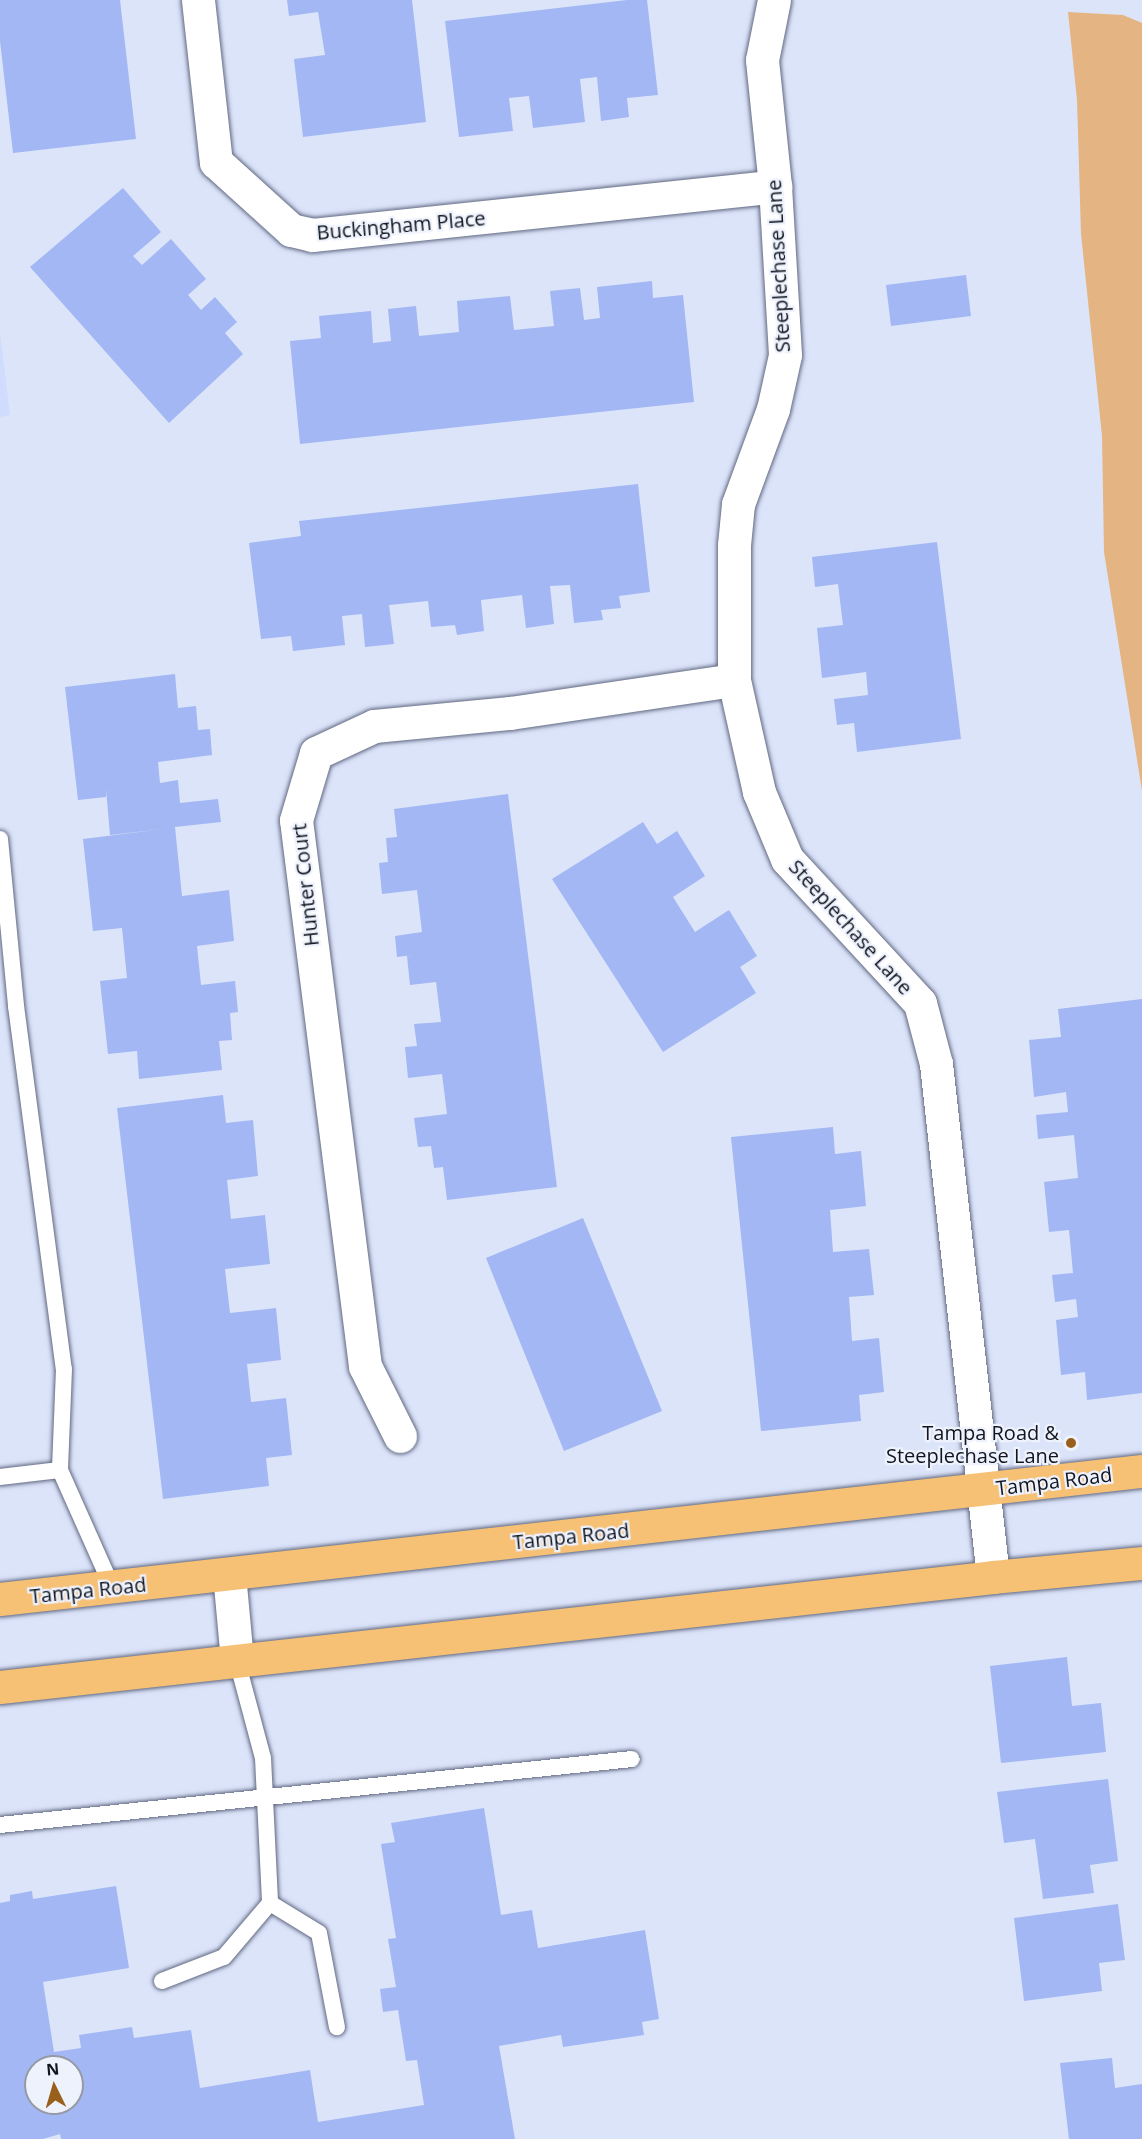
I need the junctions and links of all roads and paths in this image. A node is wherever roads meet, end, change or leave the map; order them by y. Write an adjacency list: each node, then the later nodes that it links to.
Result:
1 (198, 0): 3 (street, Buckingham Place)
2 (774, 0): 3 (street, Steeplechase Lane)
3 (775, 186): 4 (street, Steeplechase Lane)
4 (734, 680): 6 (street, Hunter Court); 10 (street, Steeplechase Lane)
5 (0, 839): 7 (lane)
6 (400, 1436)
7 (60, 1470): 9 (lane); 14 (lane)
8 (1142, 1471): 10 (main road, Tampa Road)
9 (0, 1477)
10 (982, 1490): 12 (main road, Tampa Road); 13 (street, Steeplechase Lane)
11 (1142, 1563): 13 (main road)
12 (229, 1574): 14 (main road, Tampa Road); 16 (street)
13 (993, 1577): 16 (main road)
14 (112, 1587): 15 (main road, Tampa Road)
15 (0, 1599)
16 (237, 1661): 17 (main road); 19 (lane)
17 (0, 1687)
18 (632, 1759): 19 (lane)
19 (264, 1798): 20 (lane); 21 (lane)
20 (0, 1825)
21 (270, 1903): 22 (lane); 23 (lane)
22 (162, 1981)
23 (337, 2027)

